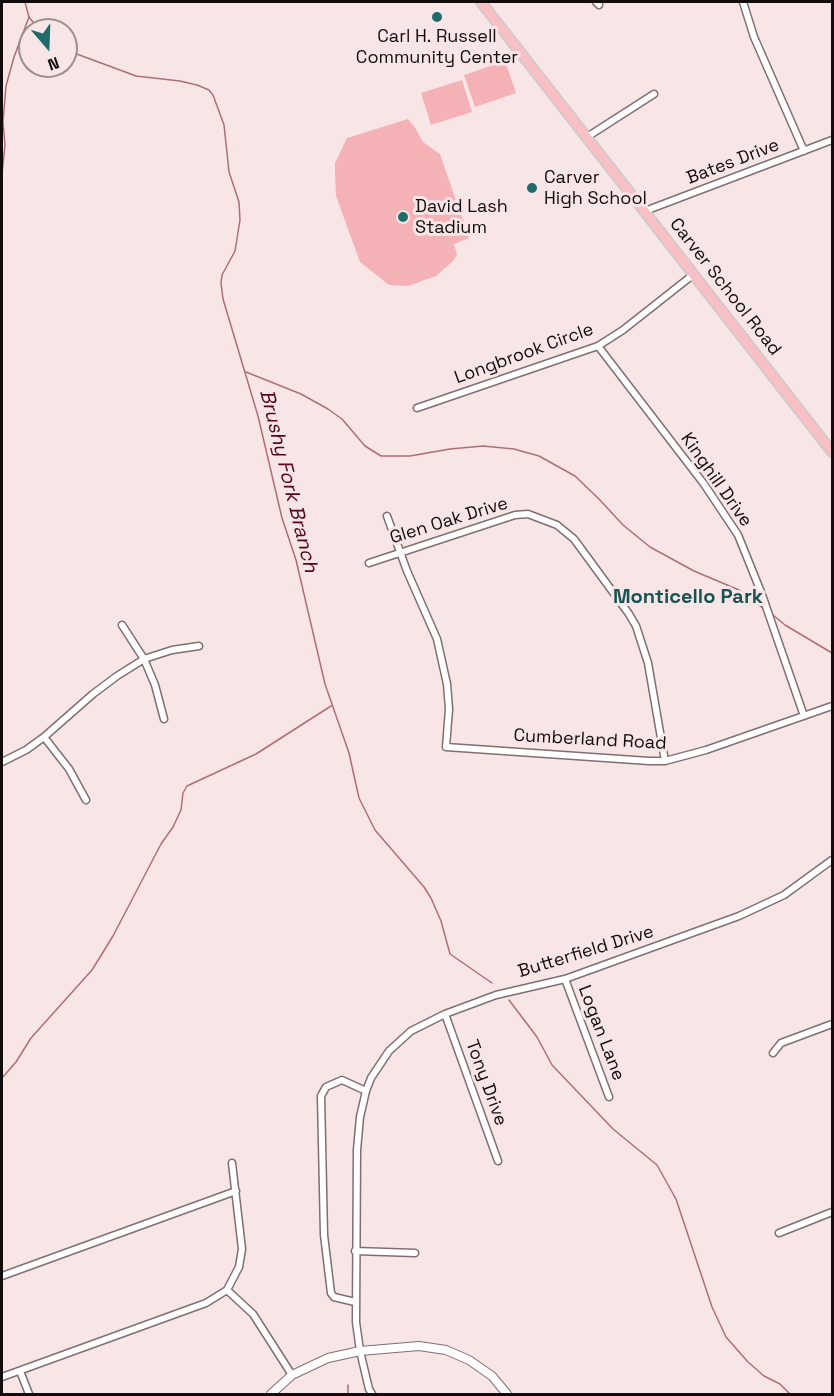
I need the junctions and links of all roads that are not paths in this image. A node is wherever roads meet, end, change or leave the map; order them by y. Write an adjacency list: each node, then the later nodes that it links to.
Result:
1 (481, 2): 4 (main road, Carver School Road)
2 (743, 2): 6 (street)
3 (654, 94): 4 (street)
4 (587, 137): 7 (main road, Carver School Road)
5 (832, 140): 6 (street, Bates Drive)
6 (804, 151): 7 (street, Bates Drive)
7 (645, 212): 8 (main road, Carver School Road)
8 (694, 274): 9 (street, Longbrook Circle); 11 (main road, Carver School Road)
9 (598, 346): 10 (street, Longbrook Circle); 19 (street, Kinghill Drive)
10 (417, 408)
11 (832, 452)
12 (387, 516): 13 (street)
13 (399, 552): 14 (street, Glen Oak Drive); 22 (street, Cumberland Road); 22 (street, Glen Oak Drive)
14 (369, 563)
15 (122, 625): 17 (street)
16 (199, 646): 17 (street)
17 (144, 659): 20 (street); 21 (street)
18 (832, 706): 19 (street, Cumberland Road)
19 (804, 716): 22 (street, Cumberland Road)
20 (164, 718)
21 (44, 737): 23 (street); 24 (street)
22 (665, 760)
23 (2, 762)
24 (86, 800)
25 (832, 860): 26 (street, Butterfield Drive)
26 (565, 979): 27 (street, Butterfield Drive); 31 (street, Logan Lane)
27 (445, 1014): 30 (street, Butterfield Drive); 32 (street, Tony Drive)
28 (832, 1024): 29 (street)
29 (773, 1053)
30 (366, 1091): 37 (street, Butterfield Drive); 41 (street)
31 (609, 1097)
32 (498, 1161)
33 (232, 1163): 34 (street)
34 (236, 1191): 39 (street); 40 (street)
35 (832, 1212): 36 (street)
36 (779, 1233)
37 (355, 1251): 38 (street); 41 (street, Butterfield Drive)
38 (415, 1252)
39 (2, 1276)
40 (228, 1290): 43 (street); 44 (street)
41 (355, 1302): 42 (street, Butterfield Drive)
42 (360, 1351): 44 (street); 48 (street, Butterfield Drive); 49 (street)
43 (20, 1371): 45 (street); 46 (street)
44 (292, 1375): 47 (street)
45 (2, 1377)
46 (29, 1395)
47 (271, 1395)
48 (372, 1395)
49 (507, 1395)

